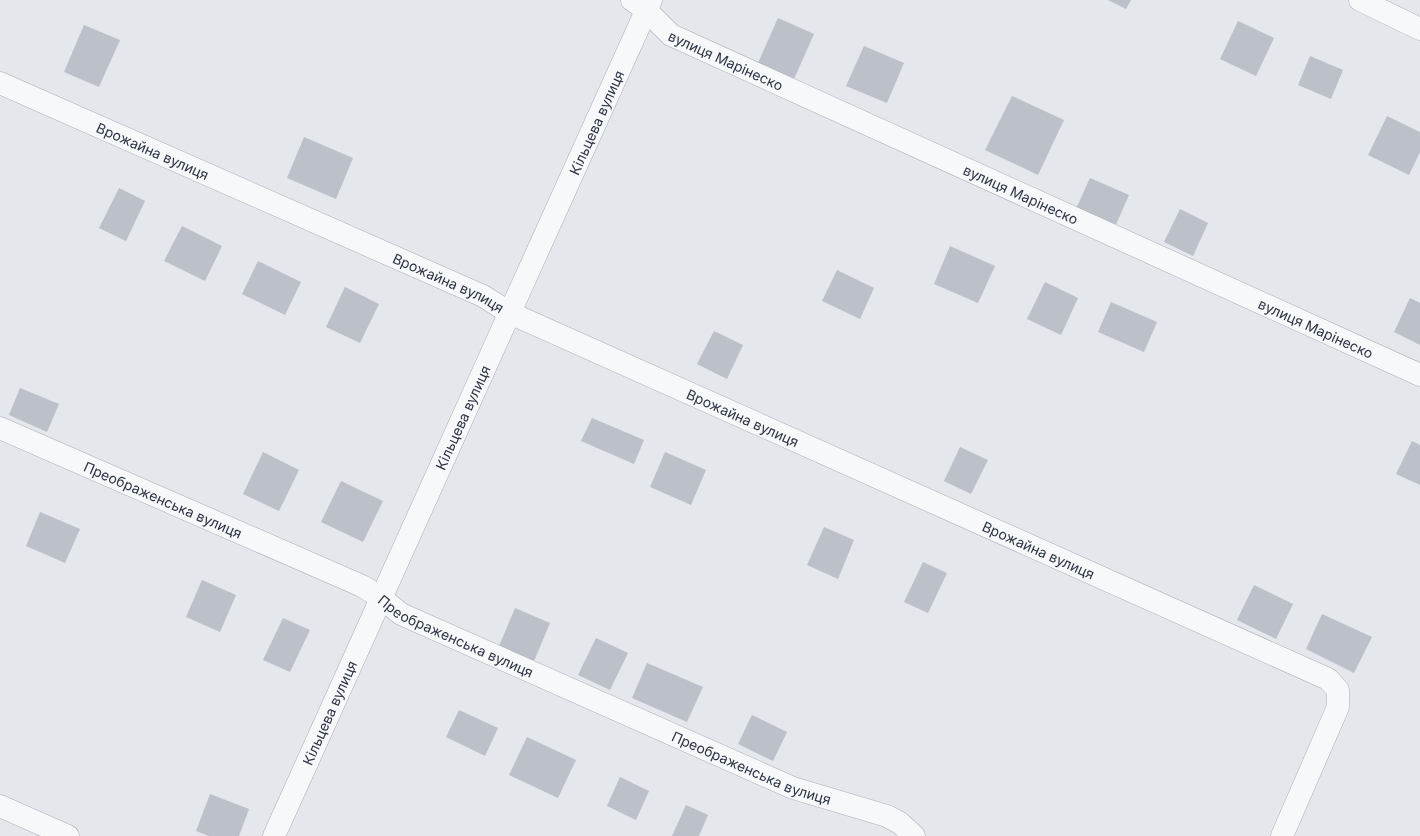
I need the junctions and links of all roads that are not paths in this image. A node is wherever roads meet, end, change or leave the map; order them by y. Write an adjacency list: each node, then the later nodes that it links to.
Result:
1 (1360, 0): 3 (street)
2 (643, 4): 5 (street, Кільцева вулиця); 6 (street, вулиця Марінеско)
3 (1420, 29)
4 (0, 83): 5 (street, Врожайна вулиця)
5 (510, 313): 8 (street, Кільцева вулиця); 13 (street, Врожайна вулиця)
6 (1420, 375)
7 (0, 428): 8 (street, Преображенська вулиця)
8 (380, 597): 11 (street, Кільцева вулиця); 12 (street, Преображенська вулиця)
9 (0, 806): 10 (street)
10 (68, 836)
11 (274, 836)
12 (914, 836)
13 (1282, 836)

